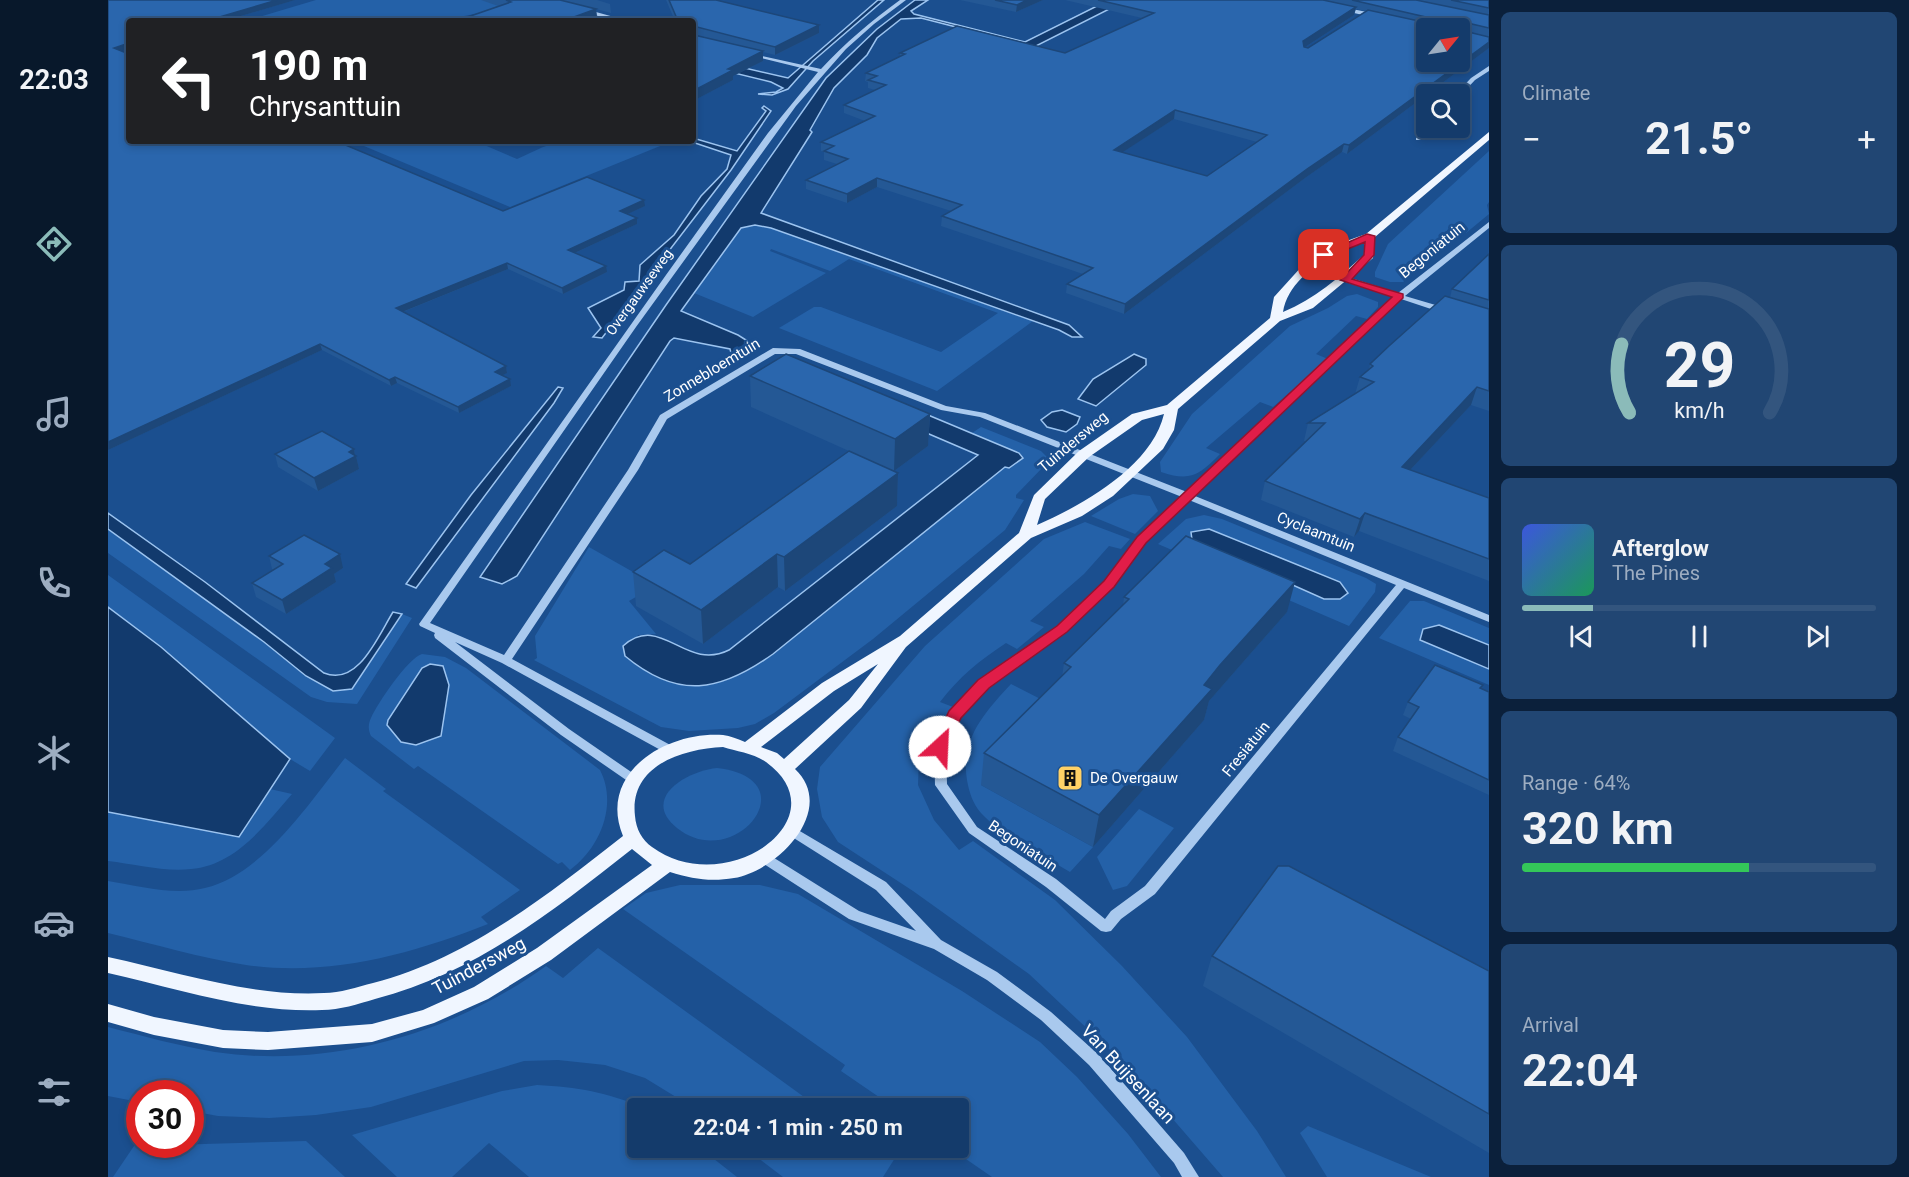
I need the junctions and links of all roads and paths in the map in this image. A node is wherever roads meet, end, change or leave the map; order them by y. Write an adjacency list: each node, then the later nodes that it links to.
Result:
1 (903, 0): 10 (street, Overgauwseweg)
2 (1332, 7): 4 (street)
3 (581, 10): 5 (street)
4 (1364, 14): 6 (street); 7 (street)
5 (612, 18)
6 (1387, 19)
7 (1354, 20)
8 (747, 52): 10 (street)
9 (1489, 68): 11 (street)
10 (821, 71): 27 (street, Overgauwseweg)
11 (1468, 84)
12 (1489, 135): 14 (main road)
13 (1489, 224): 17 (street, Begoniatuin)
14 (1370, 236): 15 (main road); 16 (main road, Tuindersweg)
15 (1307, 267): 16 (street); 19 (main road)
16 (1346, 280): 17 (street); 19 (main road, Tuindersweg)
17 (1400, 296): 18 (street); 23 (street, Begoniatuin)
18 (1455, 314)
19 (1276, 319): 20 (main road, Tuindersweg)
20 (1172, 408): 21 (main road, Tuindersweg); 22 (main road, Tuindersweg)
21 (1084, 454): 22 (street, Zonnebloemtuin); 24 (main road, Tuindersweg); 29 (street, Zonnebloemtuin)
22 (1131, 473): 23 (street, Cyclaamtuin); 24 (main road, Tuindersweg)
23 (1190, 497): 25 (street, Cyclaamtuin); 38 (street, Begoniatuin)
24 (1026, 535): 28 (main road, Tuindersweg)
25 (1402, 584): 26 (street, Cyclaamtuin); 38 (street, Fresiatuin)
26 (1489, 620)
27 (424, 624): 29 (street); 33 (street)
28 (906, 640): 30 (main road, Tuindersweg); 32 (main road, Tuindersweg)
29 (506, 660): 31 (street)
30 (752, 746): 31 (main road); 32 (main road)
31 (670, 750): 33 (main road)
32 (786, 767): 34 (main road)
33 (633, 779): 35 (main road)
34 (793, 832): 36 (main road); 39 (street, Van Buijsenlaan)
35 (632, 839): 37 (main road); 40 (main road, Tuindersweg)
36 (766, 859): 37 (main road); 39 (street, Van Buijsenlaan)
37 (666, 865): 41 (main road, Tuindersweg)
38 (1106, 927)
39 (939, 945): 42 (street, Van Buijsenlaan)
40 (108, 965)
41 (108, 1013)
42 (1191, 1177)

